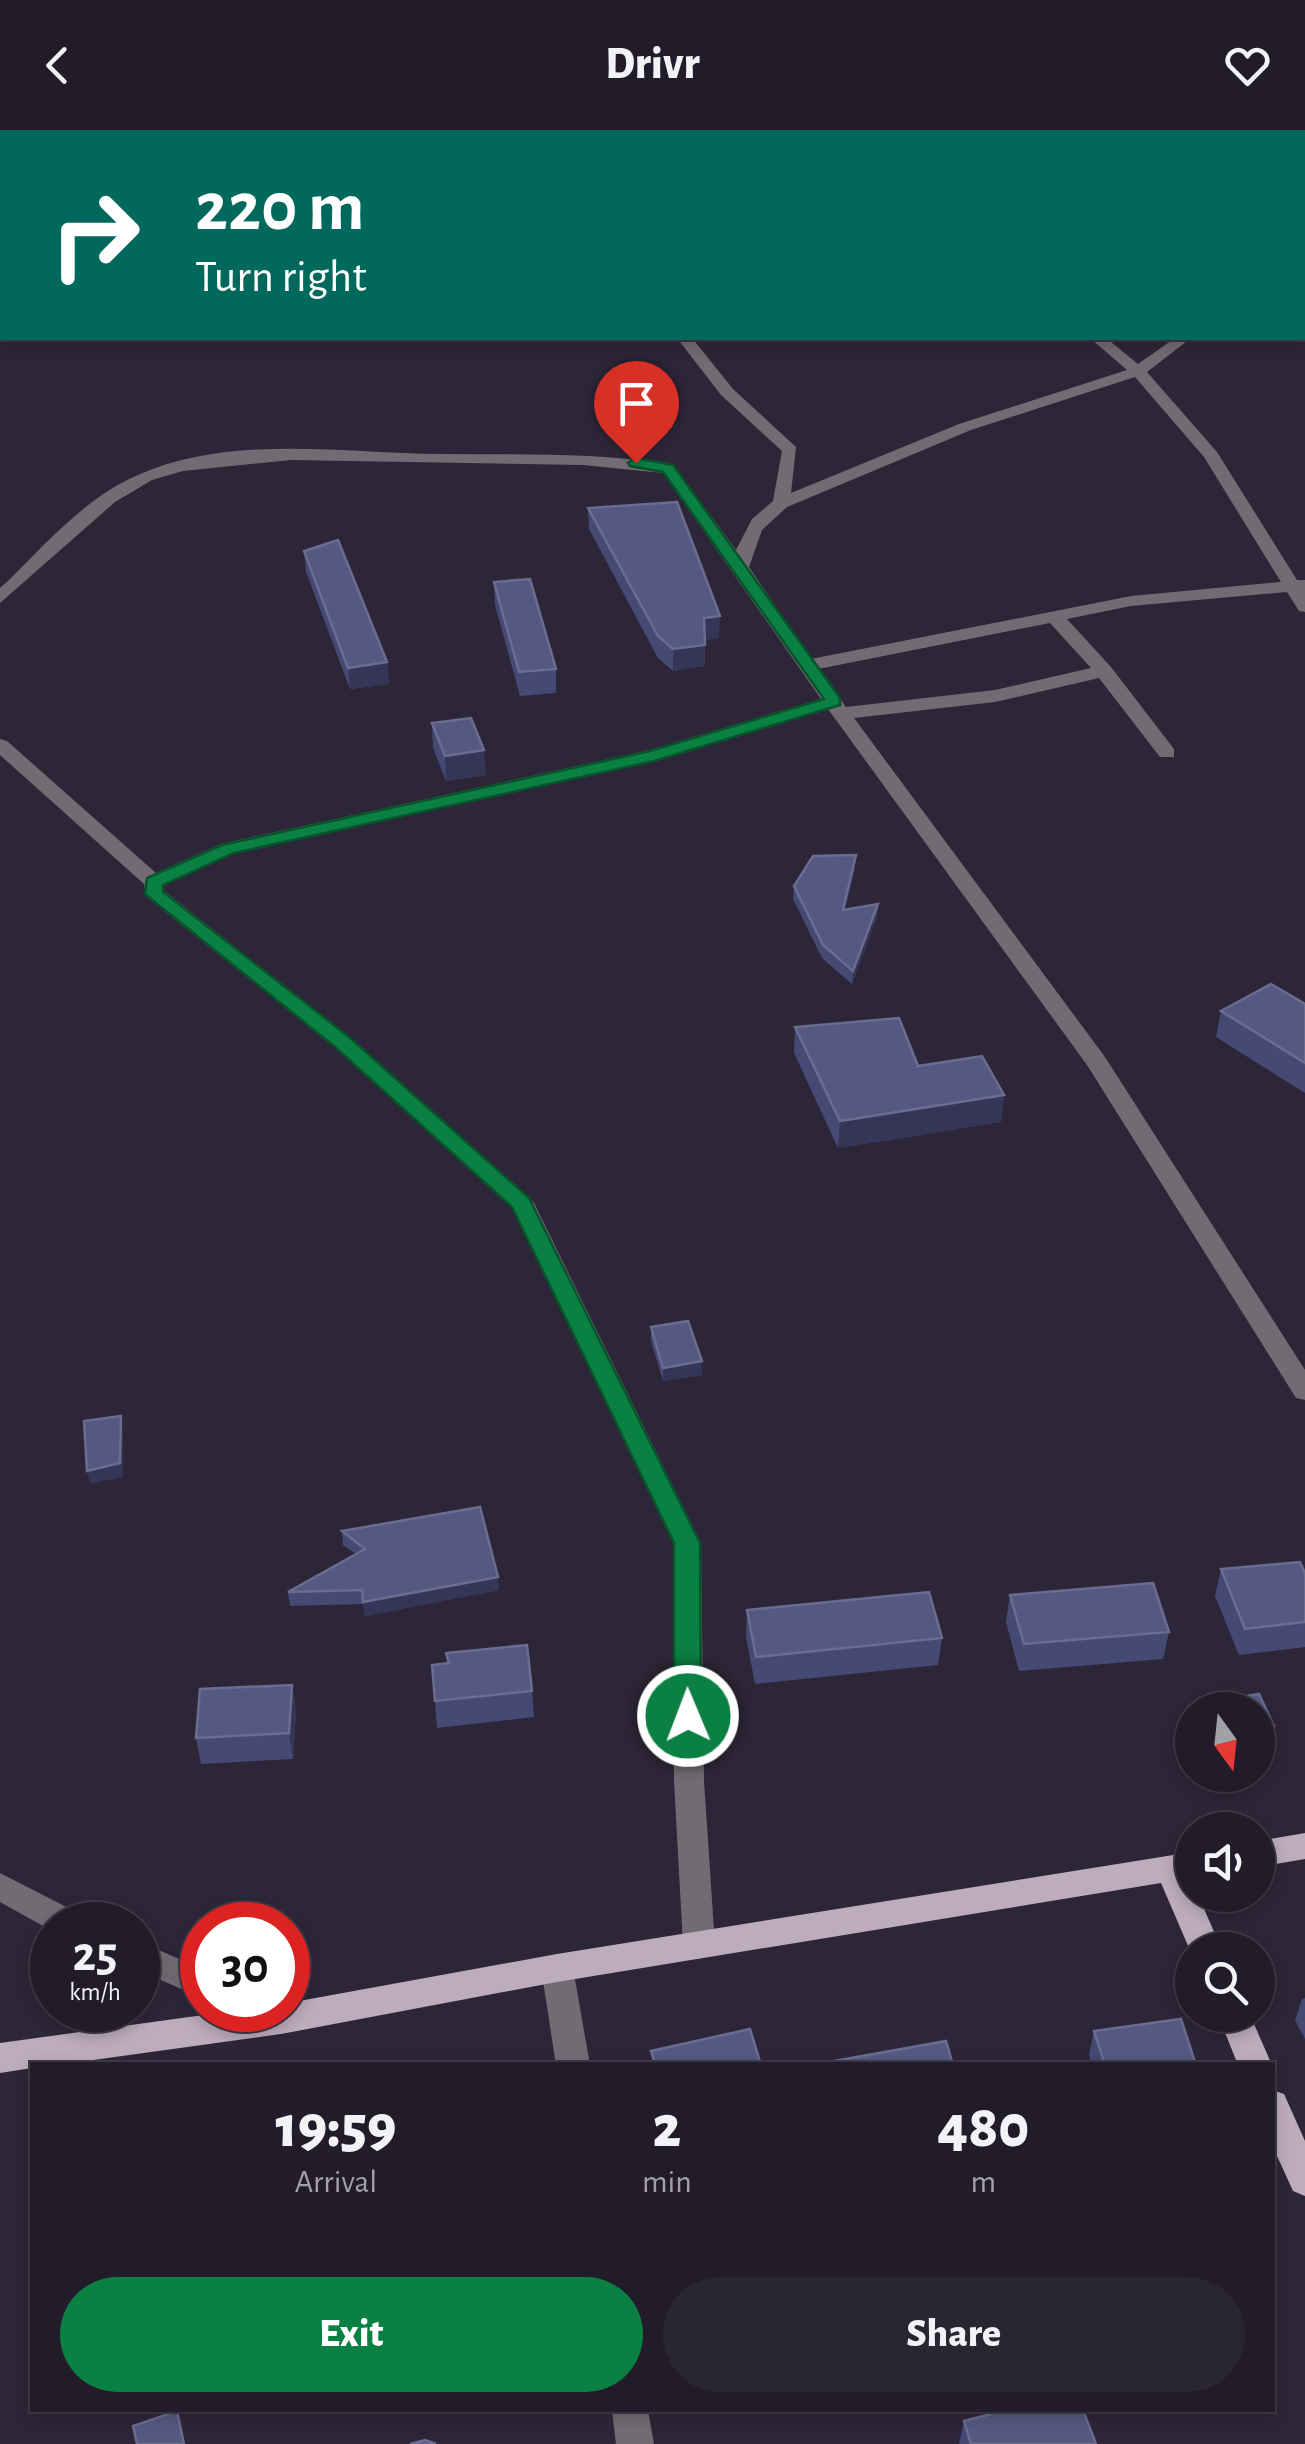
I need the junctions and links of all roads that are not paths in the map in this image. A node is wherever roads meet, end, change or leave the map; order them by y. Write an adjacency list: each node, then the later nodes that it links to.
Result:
1 (686, 340): 5 (street)
2 (1099, 340): 4 (street)
3 (1181, 340): 4 (street)
4 (1138, 371): 5 (street); 7 (street)
5 (781, 503): 6 (street)
6 (740, 567): 8 (street); 11 (street)
7 (1298, 585): 9 (street); 10 (street)
8 (0, 598)
9 (1305, 607)
10 (1053, 616): 11 (street); 12 (street)
11 (806, 666): 13 (street)
12 (1104, 671): 13 (street); 15 (street)
13 (839, 707): 16 (street); 17 (street)
14 (0, 745): 16 (street)
15 (1167, 753)
16 (154, 882): 23 (street)
17 (1305, 1390)
18 (1305, 1846): 19 (main road)
19 (1275, 1851)
20 (1175, 1868): 23 (main road)
21 (0, 1886): 22 (street)
22 (30, 1902)
23 (699, 1946): 24 (main road)
24 (558, 1968): 25 (main road); 29 (street)
25 (310, 2008)
26 (180, 2029): 28 (main road)
27 (1241, 2032): 30 (main road)
28 (0, 2058)
29 (573, 2062)
30 (1255, 2062)
31 (1275, 2112): 32 (main road)
32 (1305, 2180)
33 (630, 2412): 34 (street)
34 (635, 2444)

